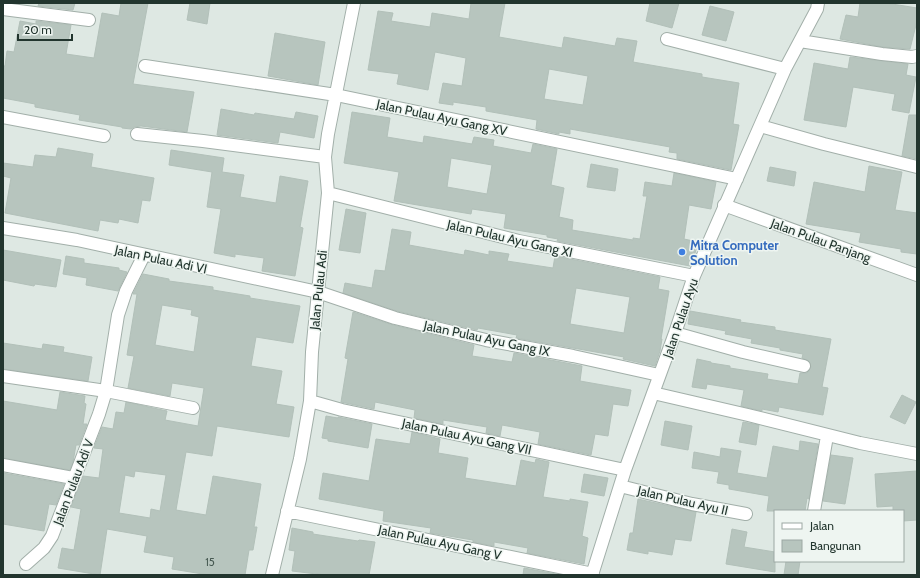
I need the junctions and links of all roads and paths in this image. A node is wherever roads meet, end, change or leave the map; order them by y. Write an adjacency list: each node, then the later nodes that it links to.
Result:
1 (354, 3): 10 (street, Jalan Pulau Adi)
2 (818, 3): 6 (street, Jalan Pulau Ayu)
3 (3, 9): 4 (street)
4 (88, 20)
5 (667, 39): 9 (street)
6 (800, 40): 7 (street); 9 (street, Jalan Pulau Ayu)
7 (917, 56)
8 (145, 66): 10 (street, Jalan Pulau Ayu Gang XV)
9 (785, 69): 12 (street, Jalan Pulau Ayu)
10 (336, 95): 15 (street, Jalan Pulau Adi); 17 (street, Jalan Pulau Ayu Gang XV)
11 (3, 117): 14 (street)
12 (760, 126): 16 (street); 17 (street, Jalan Pulau Ayu)
13 (137, 134): 15 (street)
14 (104, 136)
15 (325, 157): 18 (street, Jalan Pulau Adi)
16 (917, 167)
17 (737, 179): 19 (street, Jalan Pulau Ayu)
18 (328, 194): 23 (street, Jalan Pulau Ayu Gang XI); 24 (street, Jalan Pulau Adi)
19 (724, 206): 22 (street, Jalan Pulau Panjang); 23 (street, Jalan Pulau Ayu)
20 (3, 228): 21 (street, Jalan Pulau Adi VI)
21 (144, 255): 24 (street, Jalan Pulau Adi VI); 29 (street, Jalan Pulau Adi V)
22 (917, 275)
23 (694, 276): 25 (street, Jalan Pulau Ayu)
24 (318, 292): 28 (street, Jalan Pulau Ayu Gang IX); 31 (street, Jalan Pulau Adi)
25 (675, 333): 26 (street); 28 (street, Jalan Pulau Ayu)
26 (804, 366)
27 (3, 376): 29 (street)
28 (659, 376): 30 (street, Jalan Pulau Ayu)
29 (106, 391): 32 (street); 37 (street, Jalan Pulau Adi V)
30 (652, 393): 33 (street); 36 (street, Jalan Pulau Ayu)
31 (310, 401): 36 (street, Jalan Pulau Ayu Gang VII); 40 (street, Jalan Pulau Adi)
32 (193, 408)
33 (826, 436): 34 (street); 39 (street)
34 (917, 454)
35 (3, 465): 37 (street)
36 (625, 470): 38 (street, Jalan Pulau Ayu)
37 (73, 478): 42 (street, Jalan Pulau Adi V)
38 (620, 486): 41 (street, Jalan Pulau Ayu II); 43 (street, Jalan Pulau Ayu)
39 (814, 510)
40 (287, 511): 43 (street, Jalan Pulau Ayu Gang V); 44 (street, Jalan Pulau Adi)
41 (746, 514)
42 (26, 564)
43 (592, 574)
44 (272, 575)

